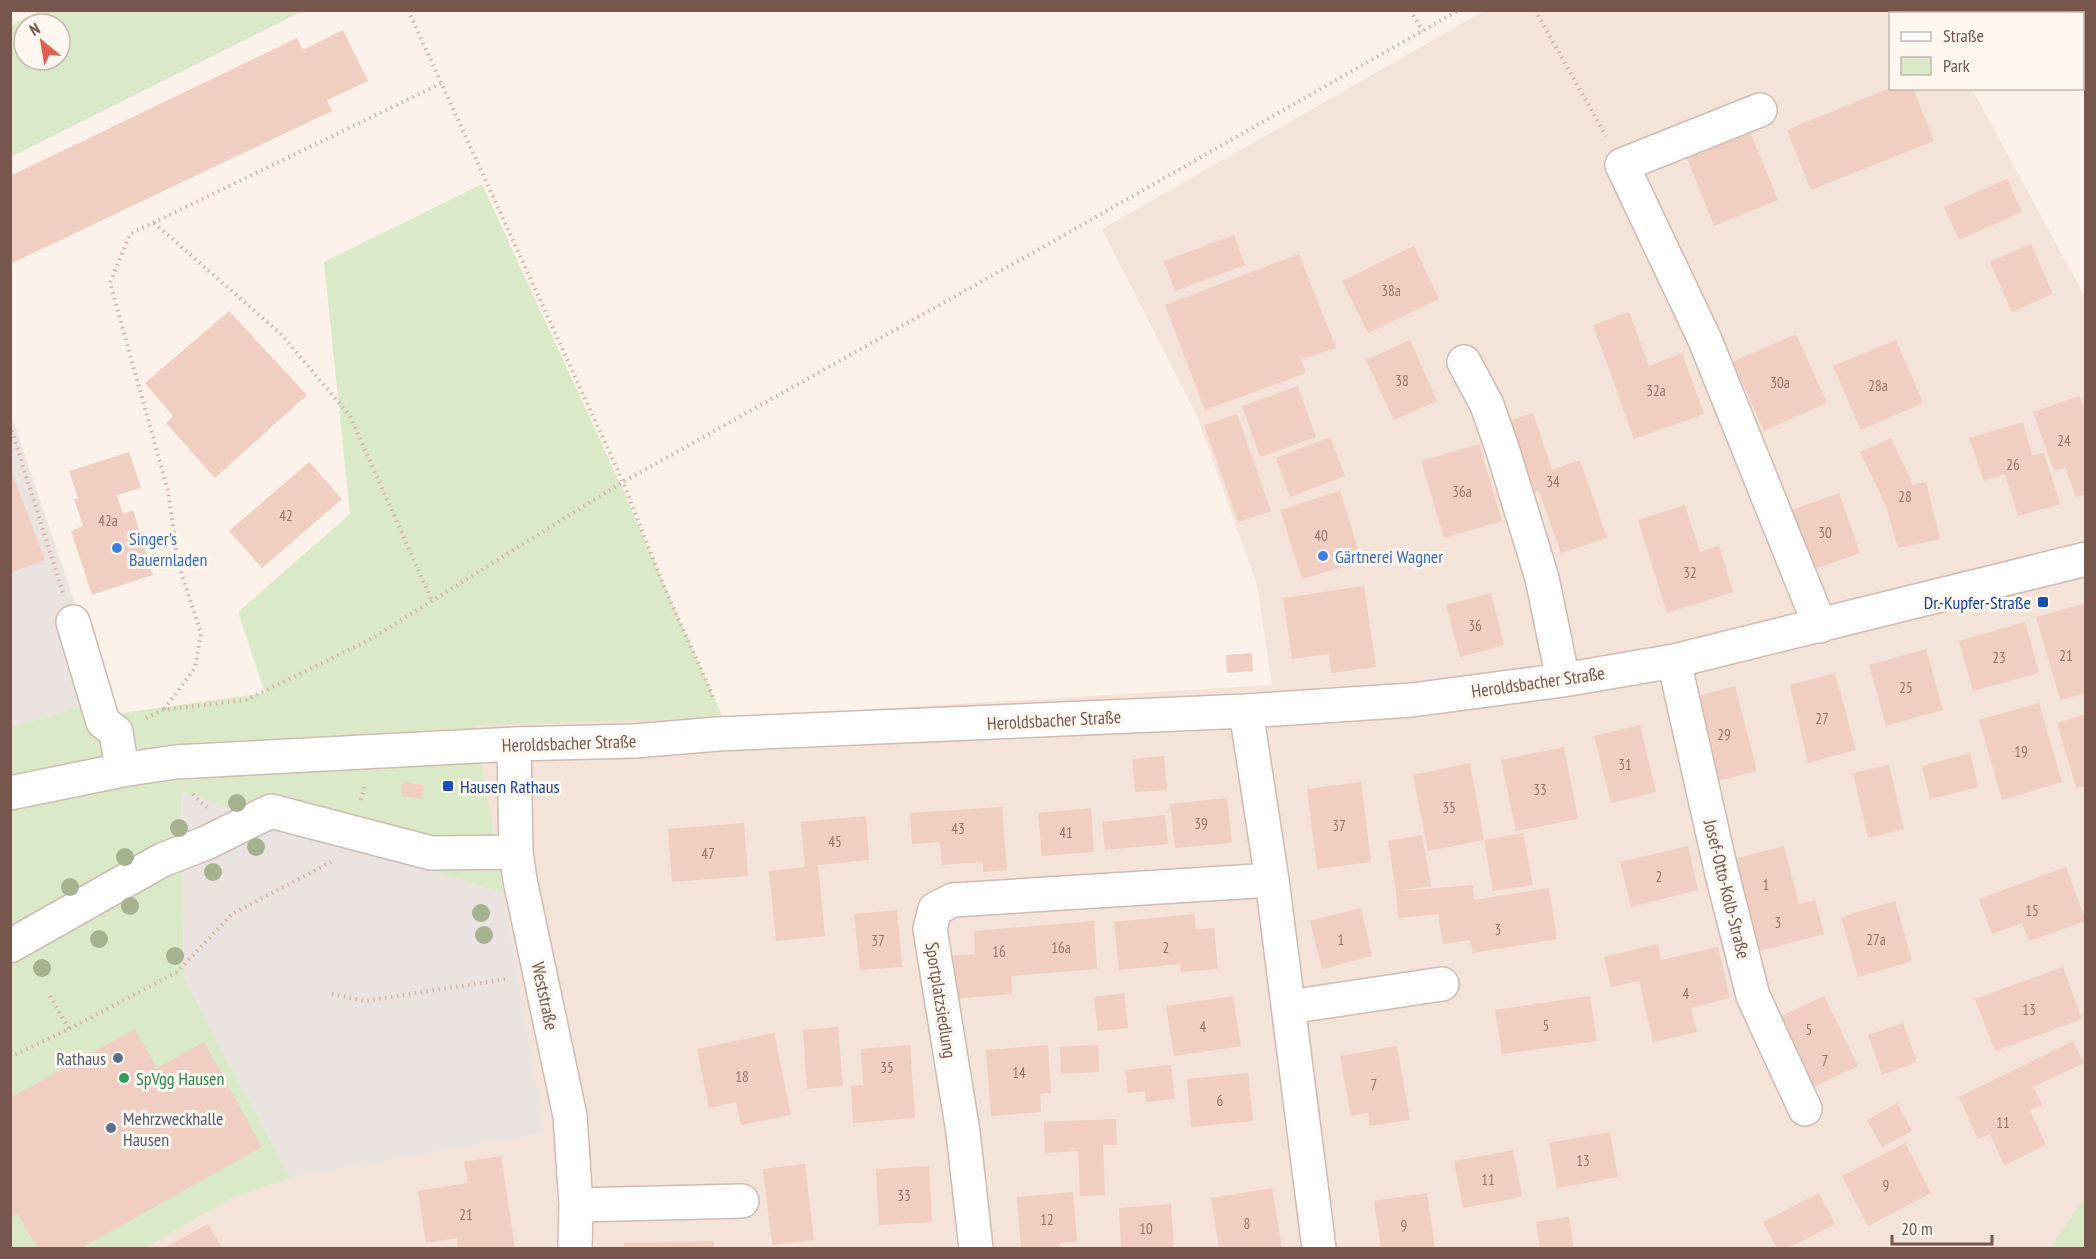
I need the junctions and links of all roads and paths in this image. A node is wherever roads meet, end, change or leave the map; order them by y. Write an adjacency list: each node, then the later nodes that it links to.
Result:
1 (408, 10): 6 (path)
2 (1410, 10): 5 (path)
3 (1460, 10): 5 (path)
4 (1535, 10): 8 (path)
5 (1423, 31): 12 (path)
6 (442, 83): 9 (path); 12 (path)
7 (1760, 110): 8 (street)
8 (1623, 165): 16 (street)
9 (154, 223): 14 (path); 19 (path)
10 (1464, 362): 18 (street)
11 (10, 425): 15 (path)
12 (623, 482): 14 (path); 22 (path)
13 (2085, 558): 16 (street, Heroldsbacher Straße)
14 (432, 601): 19 (path)
15 (73, 622): 21 (street)
16 (1820, 626): 17 (street, Heroldsbacher Straße)
17 (1674, 662): 18 (street, Heroldsbacher Straße); 40 (street, Josef-Otto-Kolb-Straße)
18 (1563, 680): 20 (street, Heroldsbacher Straße)
19 (163, 710): 21 (path)
20 (1246, 711): 22 (street, Heroldsbacher Straße); 31 (street)
21 (117, 732): 26 (street)
22 (718, 734): 23 (street, Heroldsbacher Straße)
23 (514, 744): 24 (street, Heroldsbacher Straße); 30 (street, Weststraße)
24 (375, 752): 25 (street, Heroldsbacher Straße); 29 (path)
25 (174, 762): 26 (street, Heroldsbacher Straße); 28 (path)
26 (122, 770): 27 (street, Heroldsbacher Straße)
27 (10, 793)
28 (240, 826): 29 (street); 32 (street)
29 (343, 845): 30 (street); 38 (path)
30 (516, 852): 33 (street, Weststraße)
31 (1272, 880): 37 (street); 44 (street, Sportplatzsiedlung)
32 (10, 946)
33 (540, 974): 35 (path); 42 (street, Weststraße)
34 (1442, 984): 37 (street)
35 (332, 994)
36 (51, 996): 38 (path)
37 (1289, 1007): 45 (street)
38 (69, 1029): 39 (path)
39 (10, 1057)
40 (1805, 1108)
41 (742, 1201): 42 (street)
42 (576, 1205): 43 (street, Weststraße)
43 (575, 1248)
44 (976, 1248)
45 (1319, 1248)

